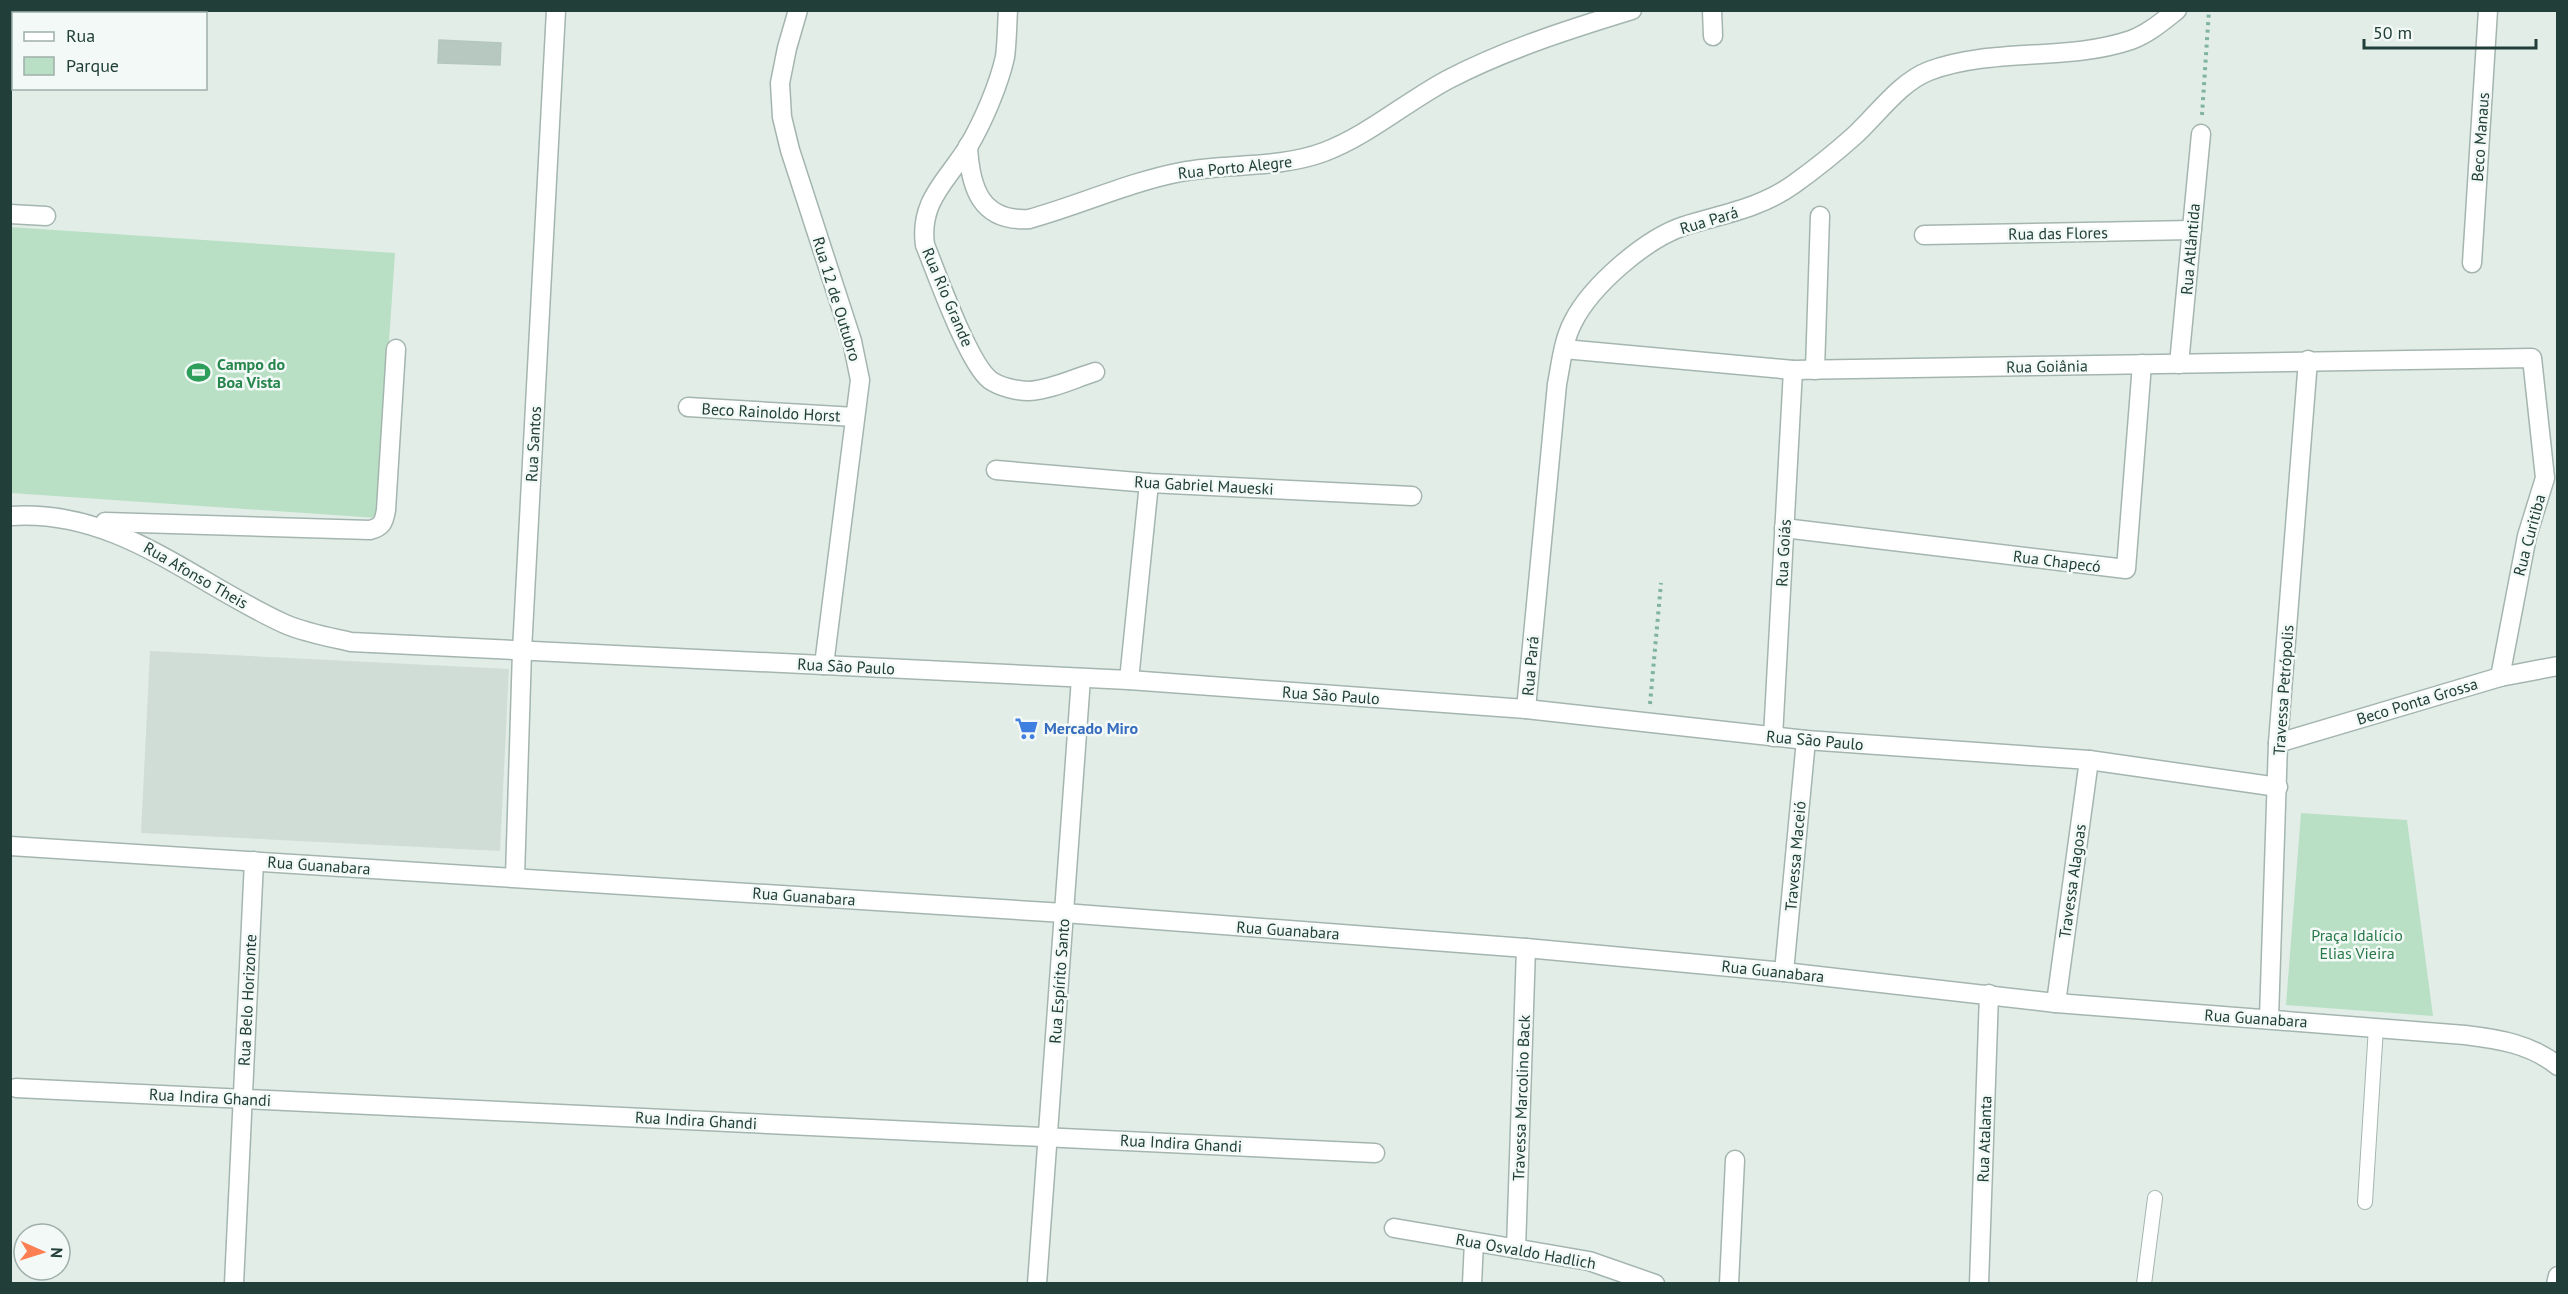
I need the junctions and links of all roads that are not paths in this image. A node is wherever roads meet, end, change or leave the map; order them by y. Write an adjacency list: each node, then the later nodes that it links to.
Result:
1 (556, 10): 36 (street, Rua Santos)
2 (798, 10): 27 (street, Rua 12 de Outubro)
3 (1008, 10): 10 (street, Rua Rio Grande)
4 (1632, 10): 10 (street, Rua Porto Alegre)
5 (1712, 10): 8 (street)
6 (2176, 10): 18 (street, Rua Pará)
7 (2488, 10): 16 (street, Beco Manaus)
8 (1713, 36)
9 (2201, 134): 14 (street, Rua Atlântida)
10 (968, 146): 25 (street, Rua Rio Grande)
11 (10, 214): 12 (street)
12 (46, 216)
13 (1820, 216): 24 (street)
14 (2192, 230): 15 (street, Rua das Flores); 22 (street, Rua Atlântida)
15 (1924, 235)
16 (2472, 263)
17 (396, 349): 33 (street)
18 (1564, 349): 23 (street, Rua Goiânia); 42 (street, Rua Pará)
19 (2532, 358): 20 (street, Rua Goiânia); 29 (street, Rua Curitiba)
20 (2308, 360): 22 (street, Rua Goiânia); 45 (street, Travessa Petrópolis)
21 (2142, 364): 22 (street, Rua Goiânia); 24 (street, Rua Goiânia); 34 (street, Rua Chapecó)
22 (2179, 364)
23 (1793, 370): 24 (street, Rua Goiânia); 34 (street, Rua Goiás)
24 (1815, 370)
25 (1095, 372)
26 (688, 407): 27 (street, Beco Rainoldo Horst)
27 (855, 417): 37 (street, Rua 12 de Outubro)
28 (996, 470): 30 (street, Rua Gabriel Maueski)
29 (2551, 477): 39 (street, Rua Curitiba)
30 (1149, 483): 31 (street, Rua Gabriel Maueski); 41 (street)
31 (1412, 496)
32 (10, 516): 33 (street, Rua Afonso Theis)
33 (82, 522): 35 (street, Rua Afonso Theis)
34 (1784, 528): 43 (street, Rua Goiás)
35 (380, 645): 36 (street, Rua São Paulo)
36 (522, 651): 37 (street, Rua São Paulo); 50 (street, Rua Santos)
37 (824, 665): 40 (street, Rua São Paulo)
38 (2558, 666): 39 (street, Beco Ponta Grossa)
39 (2500, 676): 45 (street, Beco Ponta Grossa)
40 (1081, 678): 41 (street, Rua São Paulo); 51 (street, Rua Espírito Santo)
41 (1129, 680): 42 (street, Rua São Paulo)
42 (1526, 709): 43 (street, Rua São Paulo)
43 (1773, 737): 44 (street, Rua São Paulo)
44 (1806, 740): 46 (street, Rua São Paulo); 53 (street, Travessa Maceió)
45 (2278, 743): 47 (street, Travessa Petrópolis)
46 (2089, 760): 47 (street, Rua São Paulo); 55 (street, Travessa Alagoas)
47 (2278, 788): 56 (street, Travessa Petrópolis)
48 (10, 846): 49 (street, Rua Guanabara)
49 (254, 861): 50 (street, Rua Guanabara); 60 (street, Rua Belo Horizonte)
50 (515, 878): 51 (street, Rua Guanabara)
51 (1064, 913): 52 (street, Rua Guanabara); 61 (street, Rua Espírito Santo)
52 (1526, 948): 53 (street, Rua Guanabara); 68 (street, Travessa Marcolino Back)
53 (1784, 972): 54 (street, Rua Guanabara)
54 (1989, 994): 55 (street, Rua Guanabara); 75 (street, Rua Atalanta)
55 (2056, 1003): 56 (street, Rua Guanabara)
56 (2269, 1019): 57 (street, Rua Guanabara)
57 (2376, 1027): 58 (street, Rua Guanabara); 65 (lane)
58 (2558, 1066)
59 (16, 1088): 60 (street, Rua Indira Ghandi)
60 (243, 1098): 61 (street, Rua Indira Ghandi); 70 (street, Rua Belo Horizonte)
61 (1048, 1137): 62 (street, Rua Indira Ghandi); 71 (street, Rua Espírito Santo)
62 (1375, 1153)
63 (1735, 1160): 74 (street)
64 (2156, 1198): 76 (lane)
65 (2365, 1202)
66 (1394, 1228): 67 (street, Rua Osvaldo Hadlich)
67 (1474, 1242): 68 (street, Rua Osvaldo Hadlich); 72 (street)
68 (1516, 1249): 73 (street, Rua Osvaldo Hadlich)
69 (2558, 1276): 77 (street)
70 (234, 1284)
71 (1037, 1284)
72 (1472, 1284)
73 (1655, 1284)
74 (1729, 1284)
75 (1979, 1284)
76 (2144, 1284)
77 (2556, 1284)

